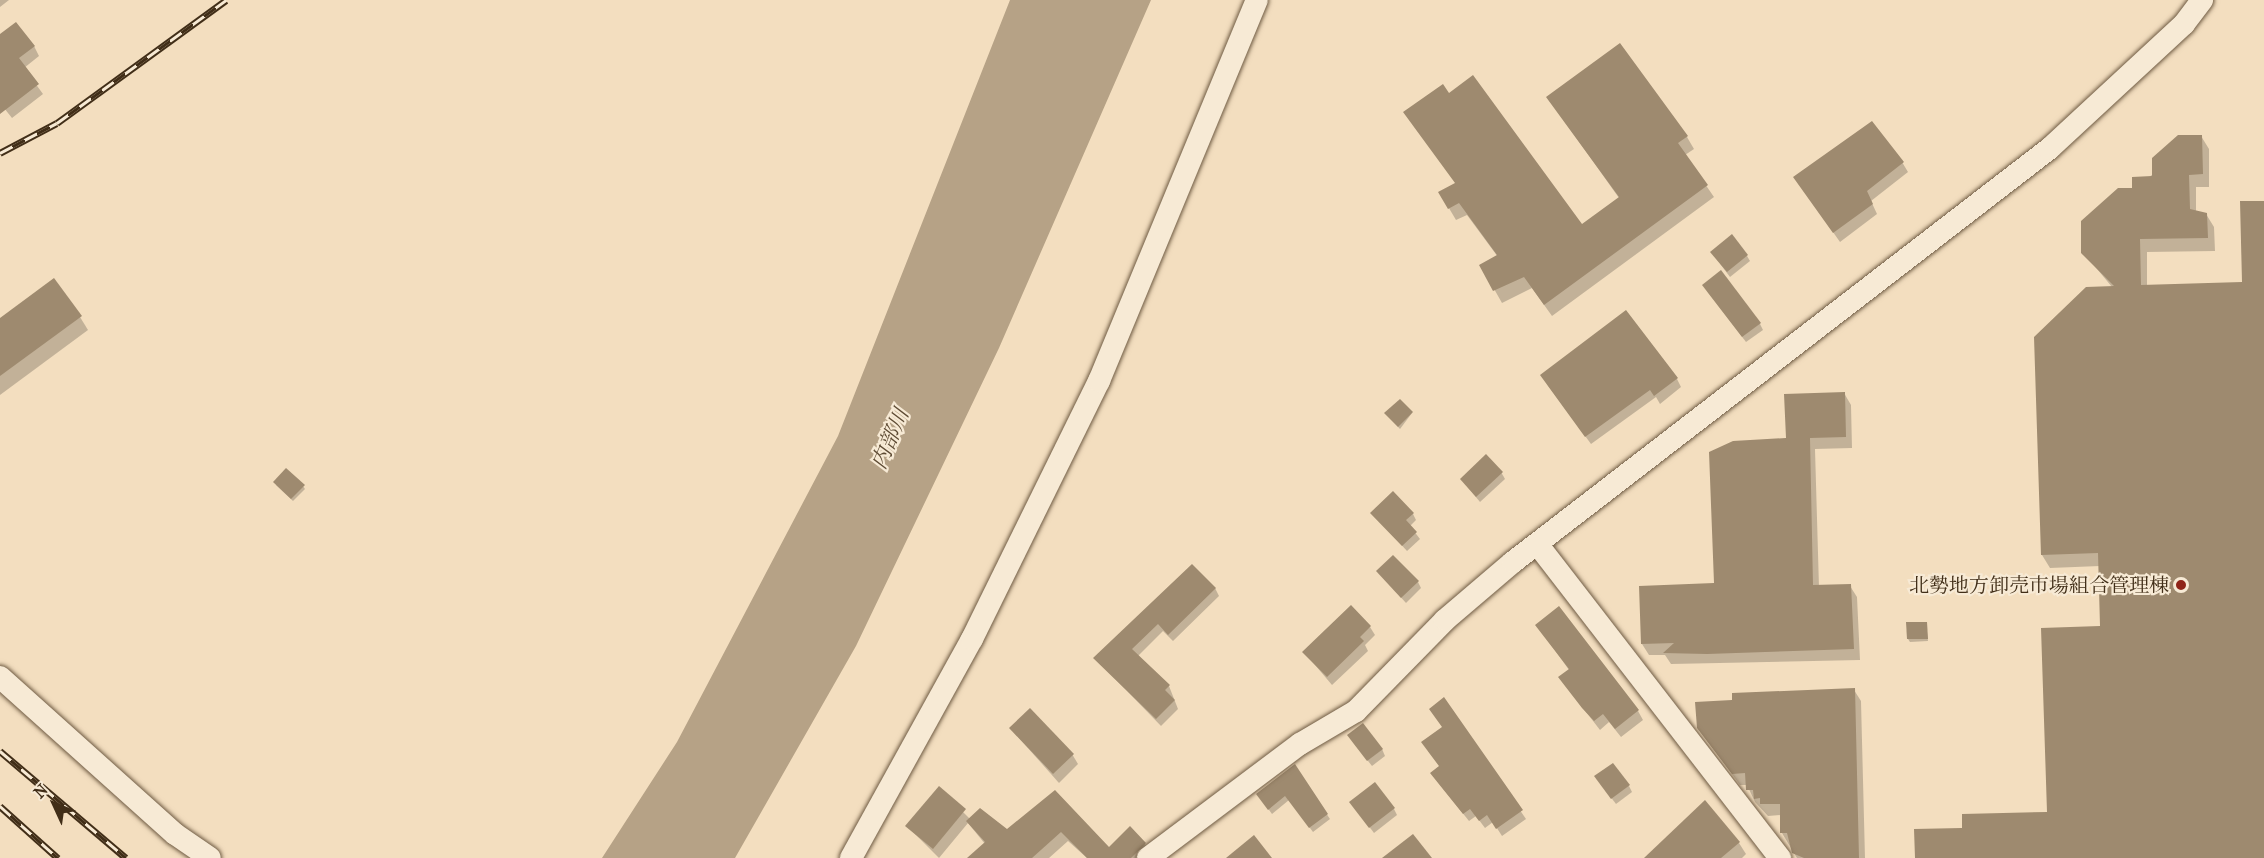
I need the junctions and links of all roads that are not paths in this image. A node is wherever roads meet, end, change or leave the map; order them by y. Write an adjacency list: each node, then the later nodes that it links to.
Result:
1 (1257, 0): 6 (street)
2 (2202, 0): 3 (street)
3 (1538, 545): 7 (street); 8 (street)
4 (0, 677): 5 (street)
5 (210, 858)
6 (851, 858)
7 (1148, 858)
8 (1780, 858)

